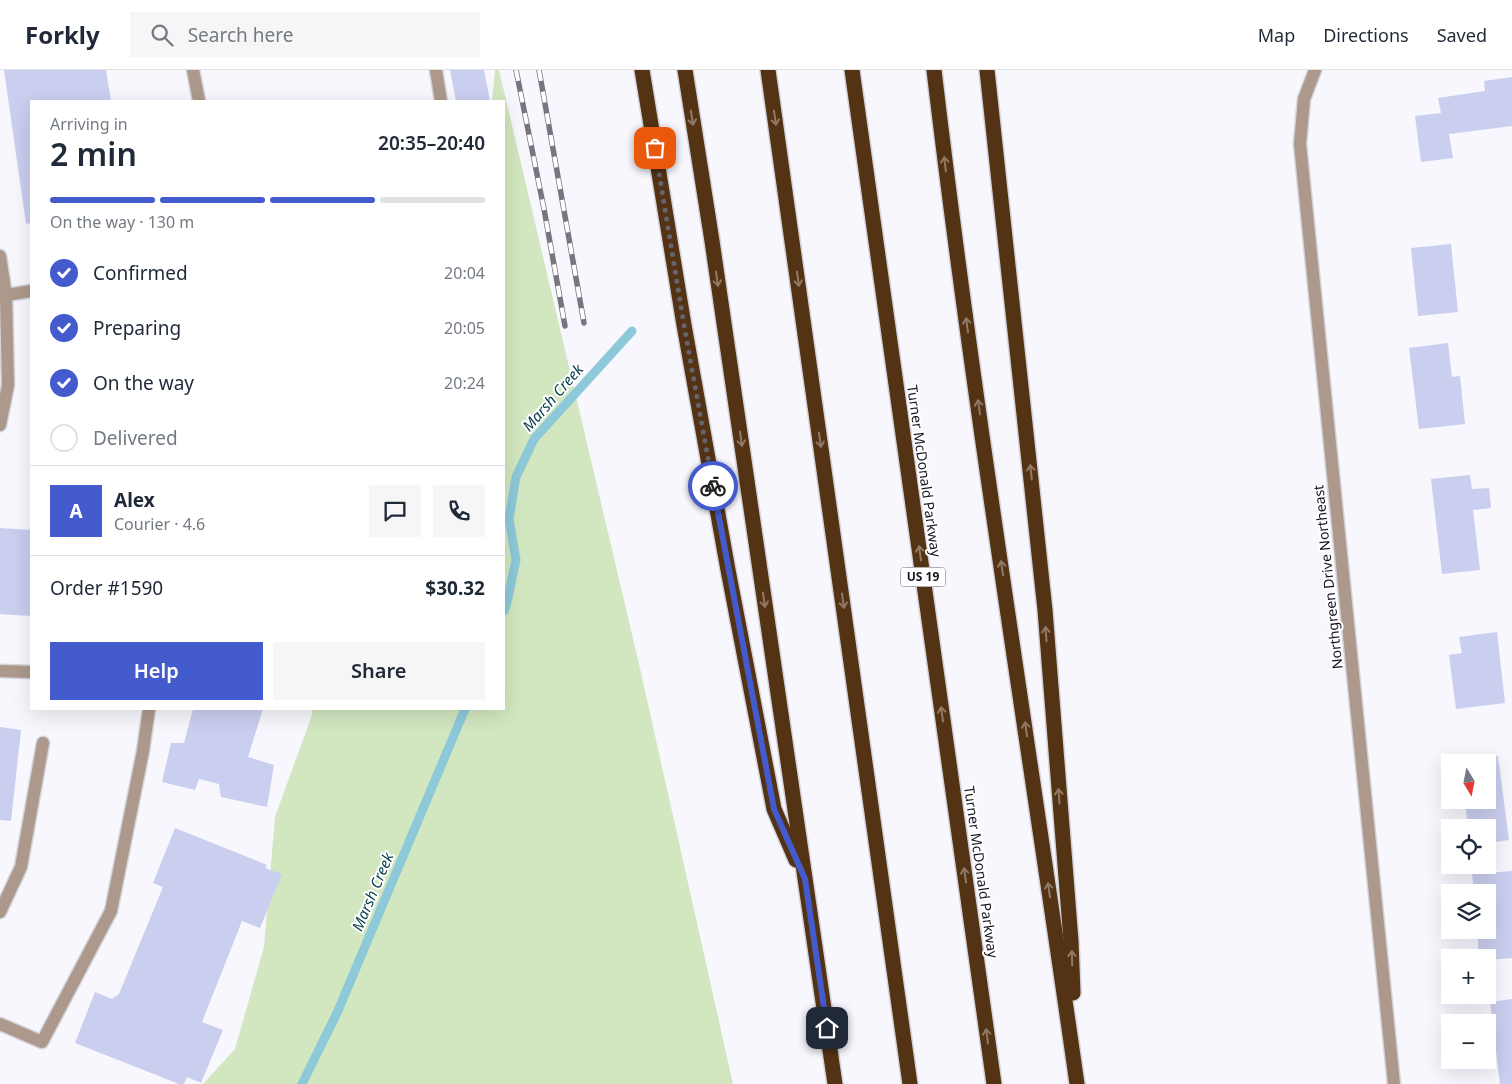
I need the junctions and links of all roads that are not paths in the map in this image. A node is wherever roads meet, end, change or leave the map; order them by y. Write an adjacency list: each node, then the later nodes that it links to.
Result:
1 (193, 70): 10 (street)
2 (436, 70): 11 (street)
3 (642, 70): 20 (highway)
4 (684, 70): 20 (highway, one-way to 20)
5 (768, 70): 25 (highway, one-way to 25)
6 (852, 70): 26 (highway, Turner McDonald Parkway / US 19, one-way to 6)
7 (934, 70): 23 (highway, one-way to 7)
8 (987, 70): 23 (highway, one-way to 8)
9 (1315, 70): 28 (street, Northgreen Drive Northeast)
10 (199, 100)
11 (441, 100)
12 (0, 256): 14 (street)
13 (30, 291): 14 (street)
14 (3, 296): 15 (street)
15 (0, 425)
16 (0, 671): 17 (street)
17 (30, 672)
18 (149, 710): 22 (street)
19 (43, 743): 21 (street)
20 (805, 879): 24 (highway)
21 (0, 912)
22 (0, 1024)
23 (1074, 1059): 27 (highway)
24 (835, 1084)
25 (910, 1084)
26 (994, 1084)
27 (1077, 1084)
28 (1394, 1084)

